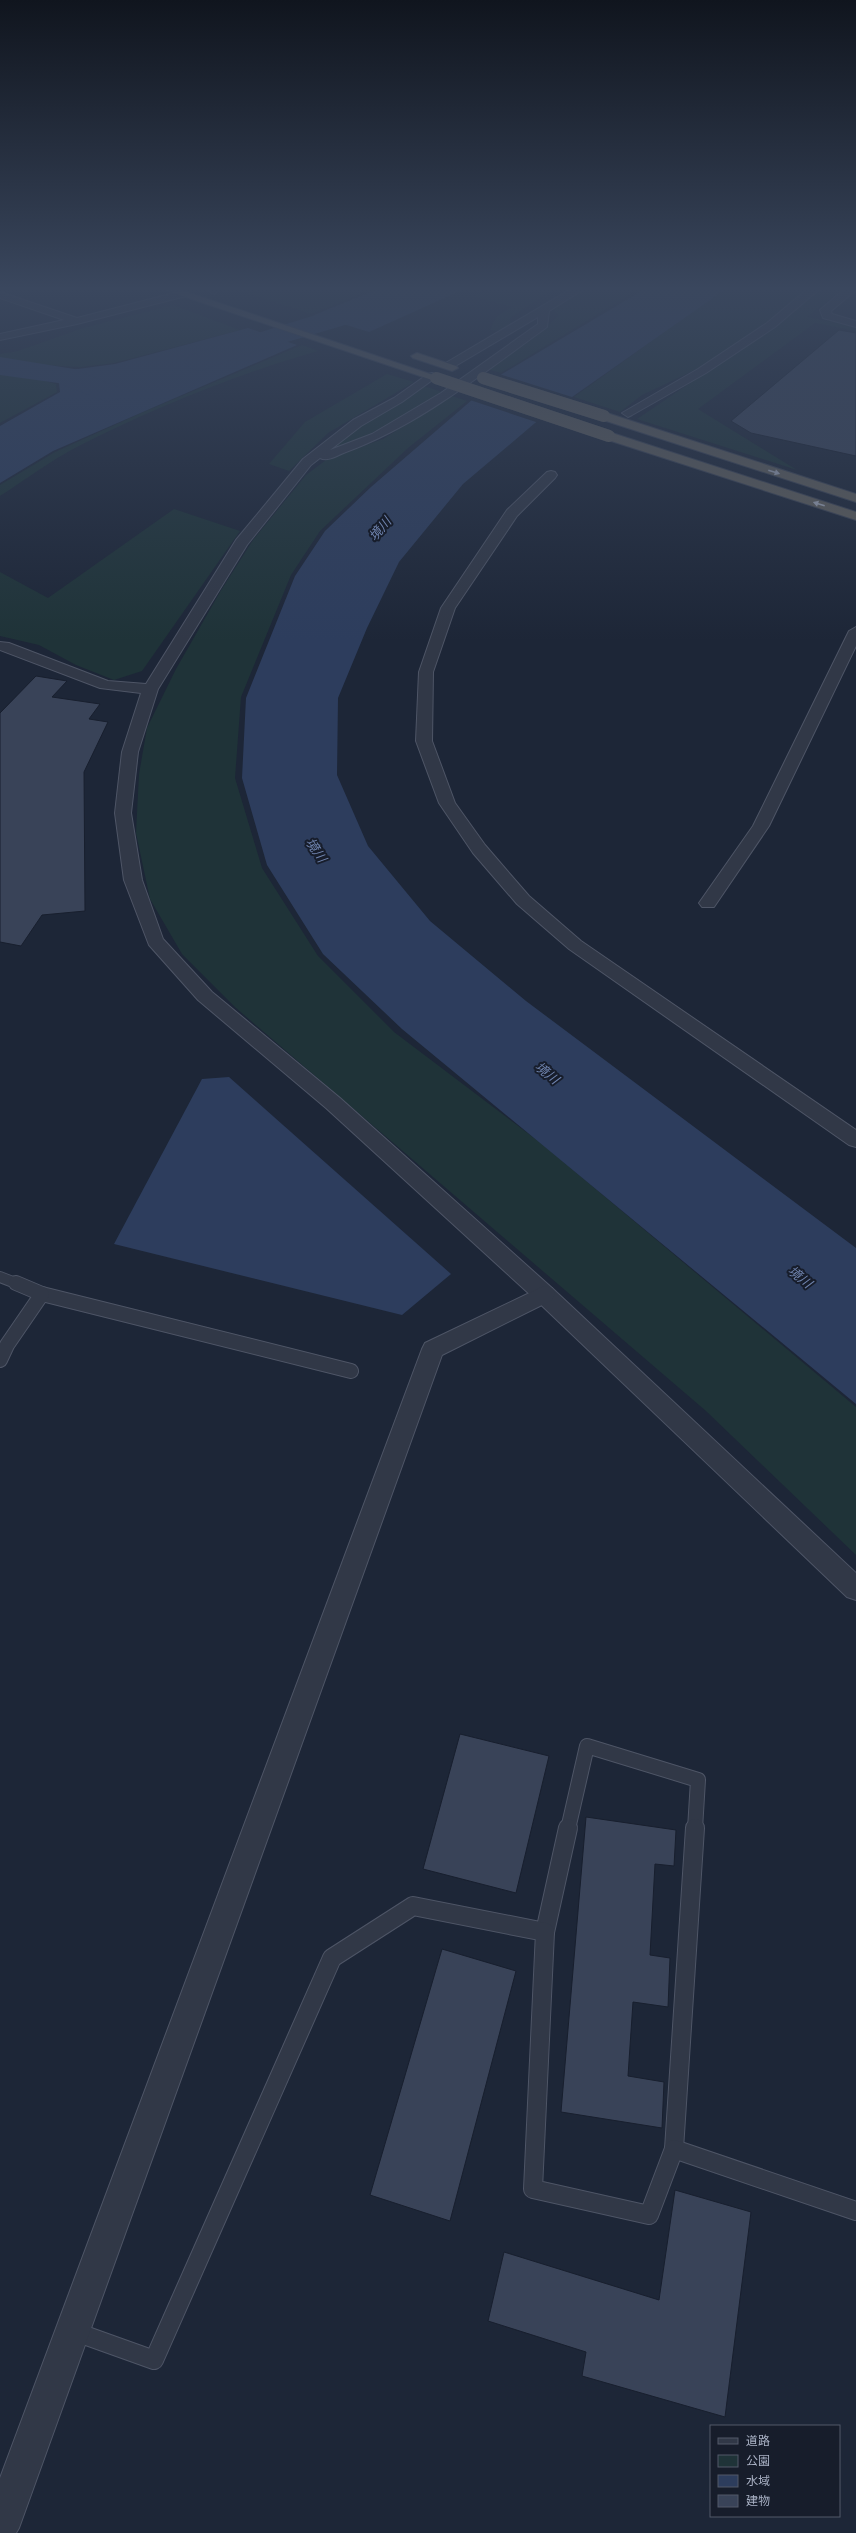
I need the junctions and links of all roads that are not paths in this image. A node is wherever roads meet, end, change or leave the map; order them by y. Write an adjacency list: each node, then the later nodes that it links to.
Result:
1 (391, 404): 7 (street)
2 (430, 404): 7 (street)
3 (515, 404): 10 (highway, one-way to 3, bridge)
4 (567, 404): 9 (highway, one-way to 9, bridge)
5 (643, 404): 6 (street)
6 (628, 413)
7 (307, 462): 13 (street)
8 (551, 475): 15 (street)
9 (856, 498)
10 (856, 516)
11 (856, 631): 14 (street)
12 (0, 646): 13 (street)
13 (150, 689): 18 (street)
14 (708, 903)
15 (856, 1140)
16 (0, 1277): 17 (lane)
17 (42, 1294): 19 (lane); 20 (lane)
18 (544, 1294): 21 (street); 25 (street)
19 (0, 1360)
20 (351, 1371)
21 (856, 1589)
22 (546, 1932): 23 (lane); 23 (lane); 25 (lane)
23 (674, 2149): 24 (lane)
24 (856, 2211)
25 (72, 2331): 26 (street)
26 (0, 2528)

